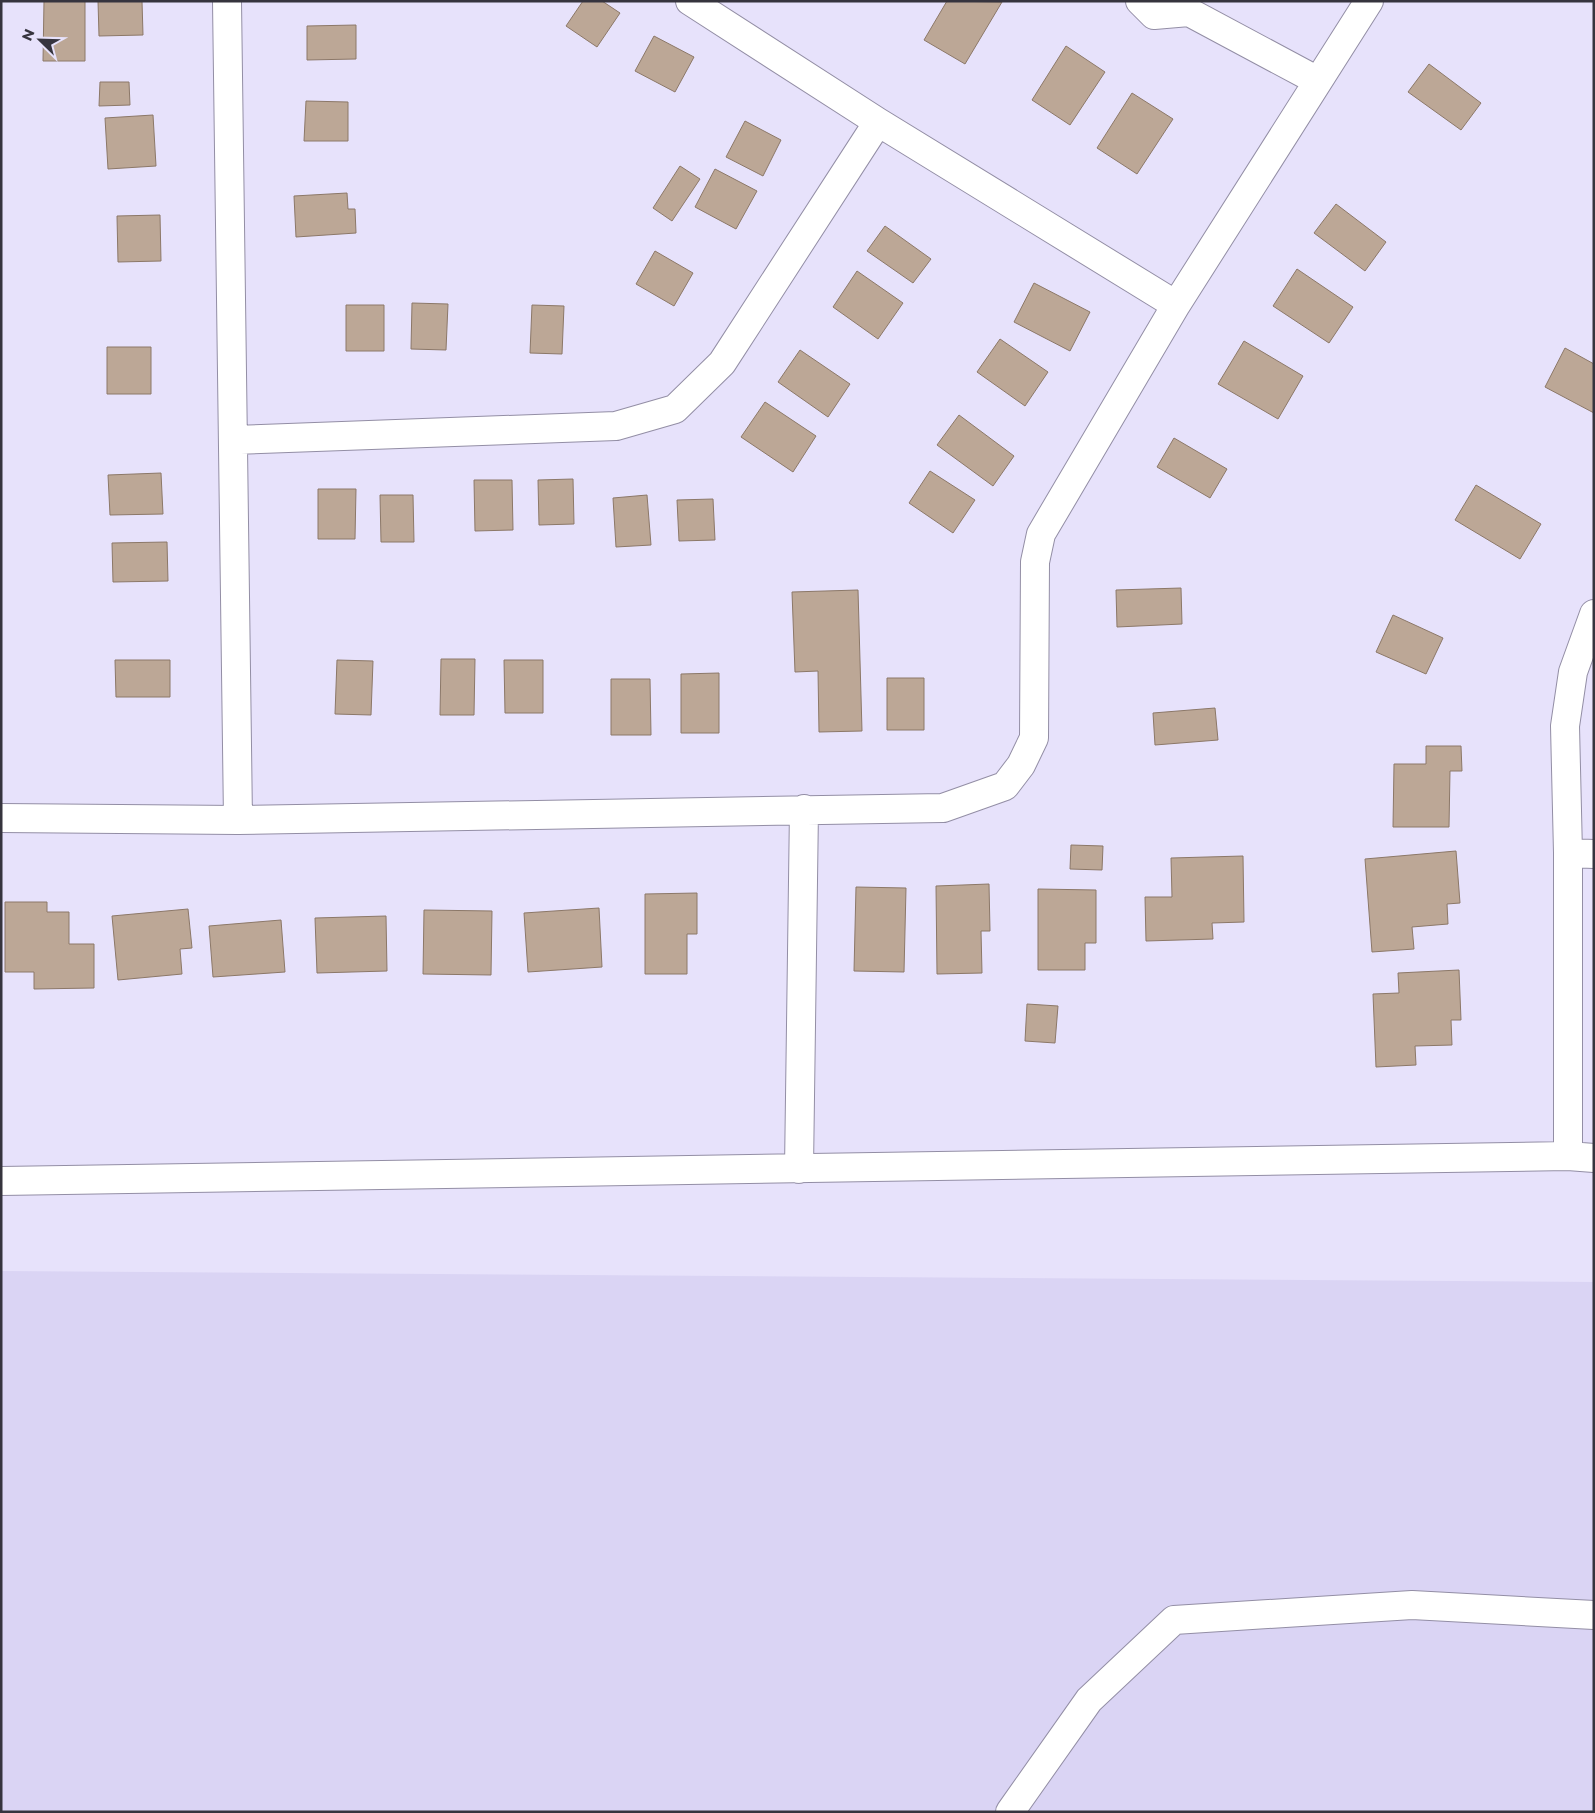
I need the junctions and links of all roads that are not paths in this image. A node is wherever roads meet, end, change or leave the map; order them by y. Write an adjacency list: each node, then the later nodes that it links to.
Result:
1 (227, 1): 8 (street)
2 (690, 1): 6 (street)
3 (1140, 1): 5 (street)
4 (1369, 1): 5 (street)
5 (1318, 81): 7 (street)
6 (878, 122): 7 (street); 8 (street)
7 (1176, 305): 10 (street)
8 (233, 440): 12 (street)
9 (1594, 614): 13 (street)
10 (804, 809): 12 (street); 15 (street)
11 (1, 818): 12 (street)
12 (238, 820)
13 (1581, 854): 14 (street)
14 (1581, 1158): 15 (street)
15 (799, 1169): 16 (street)
16 (1, 1180)
17 (1594, 1615): 18 (street)
18 (1010, 1812)

